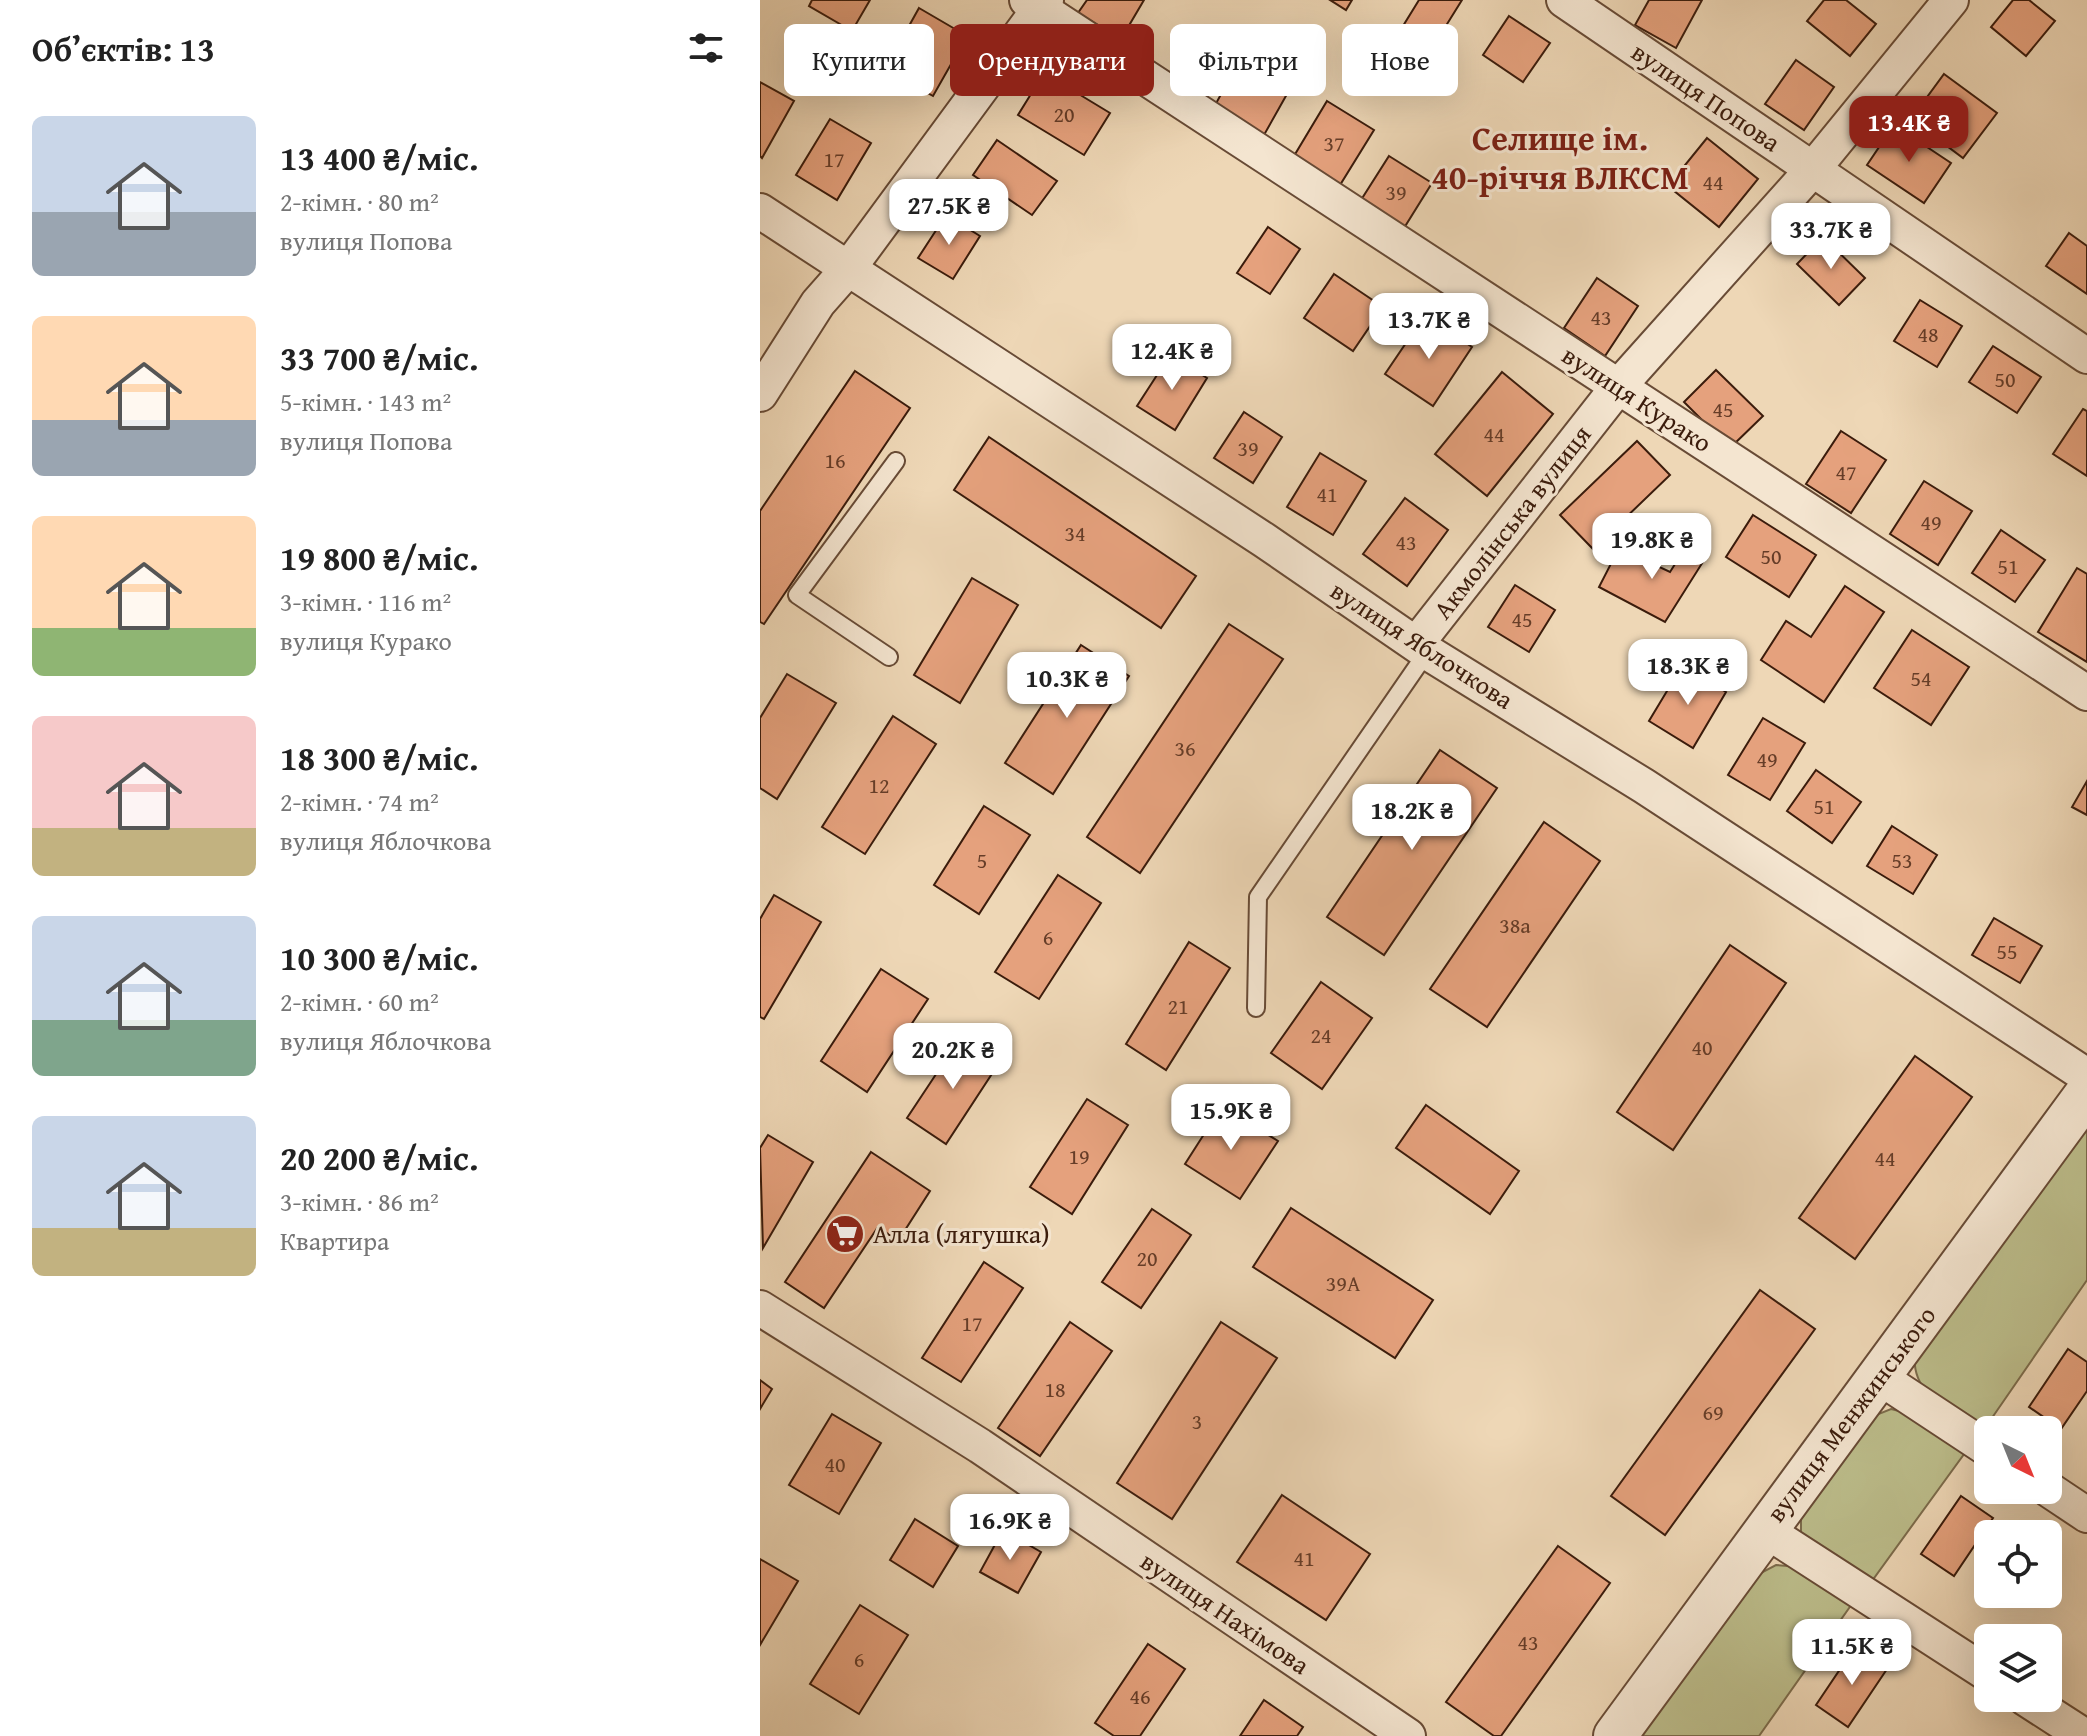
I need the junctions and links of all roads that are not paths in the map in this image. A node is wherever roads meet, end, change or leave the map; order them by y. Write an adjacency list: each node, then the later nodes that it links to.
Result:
1 (1564, 0): 4 (street, вулиця Попова)
2 (1951, 0): 4 (street, Акмолінська вулиця)
3 (1038, 3): 6 (street); 8 (street, вулиця Курако)
4 (1813, 169): 7 (street, вулиця Попова); 8 (street, Акмолінська вулиця)
5 (760, 211): 6 (street, вулиця Яблочкова)
6 (848, 269): 9 (street); 11 (street, вулиця Яблочкова)
7 (2087, 356)
8 (1618, 387): 11 (street, Акмолінська вулиця); 13 (street, вулиця Курако)
9 (760, 394)
10 (896, 461): 12 (lane)
11 (1422, 648): 14 (lane); 15 (street, вулиця Яблочкова)
12 (889, 657)
13 (2087, 693)
14 (1256, 1008)
15 (2087, 1076)
16 (2087, 1093): 18 (street, вулиця Менжинського)
17 (760, 1308): 25 (street, вулиця Нахімова)
18 (1879, 1377): 19 (street); 22 (street, вулиця Менжинського)
19 (1974, 1440)
20 (2062, 1498): 21 (street)
21 (2087, 1515)
22 (1765, 1530): 23 (street); 26 (street, вулиця Менжинського)
23 (1974, 1665)
24 (2047, 1712): 27 (street)
25 (1408, 1736)
26 (1615, 1736)
27 (2084, 1736)

